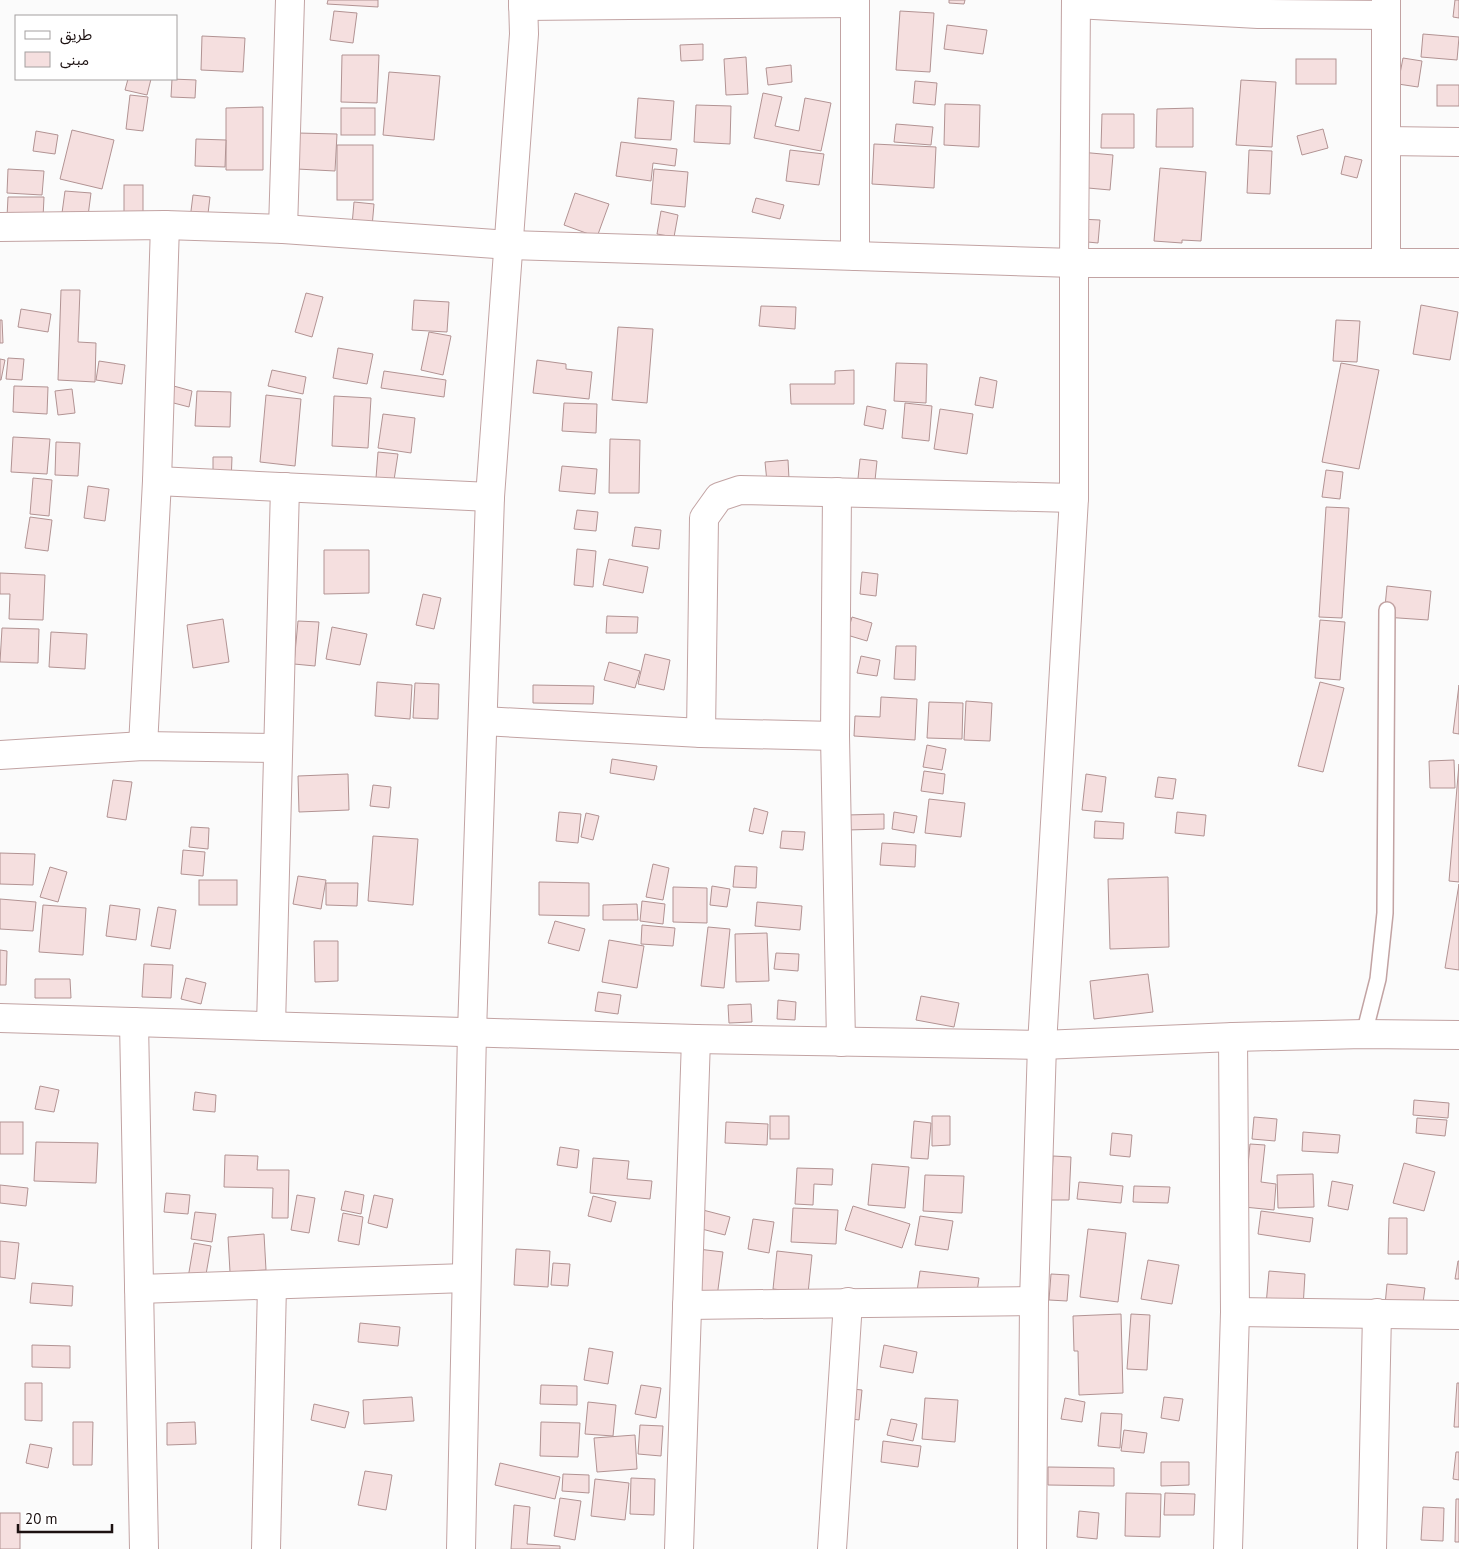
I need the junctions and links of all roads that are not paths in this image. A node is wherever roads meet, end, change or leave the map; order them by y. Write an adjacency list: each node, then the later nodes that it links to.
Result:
1 (290, 0): 12 (street)
2 (717, 2): 3 (street); 5 (street)
3 (856, 2): 14 (street)
4 (1076, 2): 6 (street); 15 (street)
5 (523, 3): 13 (street)
6 (1258, 7): 7 (street)
7 (1386, 7): 8 (street)
8 (1386, 141): 9 (street); 16 (street)
9 (1459, 142)
10 (165, 225): 11 (street); 12 (street); 18 (street)
11 (0, 226)
12 (283, 229): 13 (street)
13 (510, 245): 14 (street); 21 (street)
14 (855, 256): 15 (street)
15 (1074, 263): 16 (street); 22 (street)
16 (1386, 263): 17 (street)
17 (1459, 263)
18 (157, 481): 19 (street); 27 (street)
19 (285, 487): 21 (street); 28 (street)
20 (837, 492): 22 (street); 25 (street); 26 (street)
21 (490, 497): 24 (street)
22 (1074, 498): 39 (street)
23 (1387, 610): 34 (lane)
24 (483, 721): 25 (street); 33 (street)
25 (701, 733): 26 (street)
26 (835, 736): 38 (street)
27 (143, 746): 28 (street); 29 (street)
28 (278, 748): 32 (street)
29 (0, 755)
30 (0, 1018): 31 (street)
31 (134, 1022): 32 (street); 42 (street)
32 (271, 1026): 33 (street)
33 (472, 1032): 37 (street); 40 (street)
34 (1364, 1034): 35 (street); 36 (street)
35 (1459, 1035)
36 (1233, 1036): 39 (street); 46 (street)
37 (696, 1039): 38 (street); 45 (street)
38 (841, 1042): 39 (street)
39 (1042, 1045): 43 (street)
40 (466, 1278): 41 (street); 52 (street)
41 (272, 1285): 42 (street); 51 (street)
42 (139, 1289): 49 (street)
43 (1034, 1301): 44 (street); 55 (street)
44 (848, 1302): 45 (street); 54 (street)
45 (687, 1305): 53 (street)
46 (1235, 1312): 47 (street); 56 (street)
47 (1377, 1314): 48 (street); 57 (street)
48 (1459, 1315)
49 (142, 1549): 50 (street)
50 (151, 1549)
51 (266, 1549)
52 (461, 1549)
53 (679, 1549)
54 (832, 1549)
55 (1032, 1549)
56 (1228, 1549)
57 (1372, 1549)

